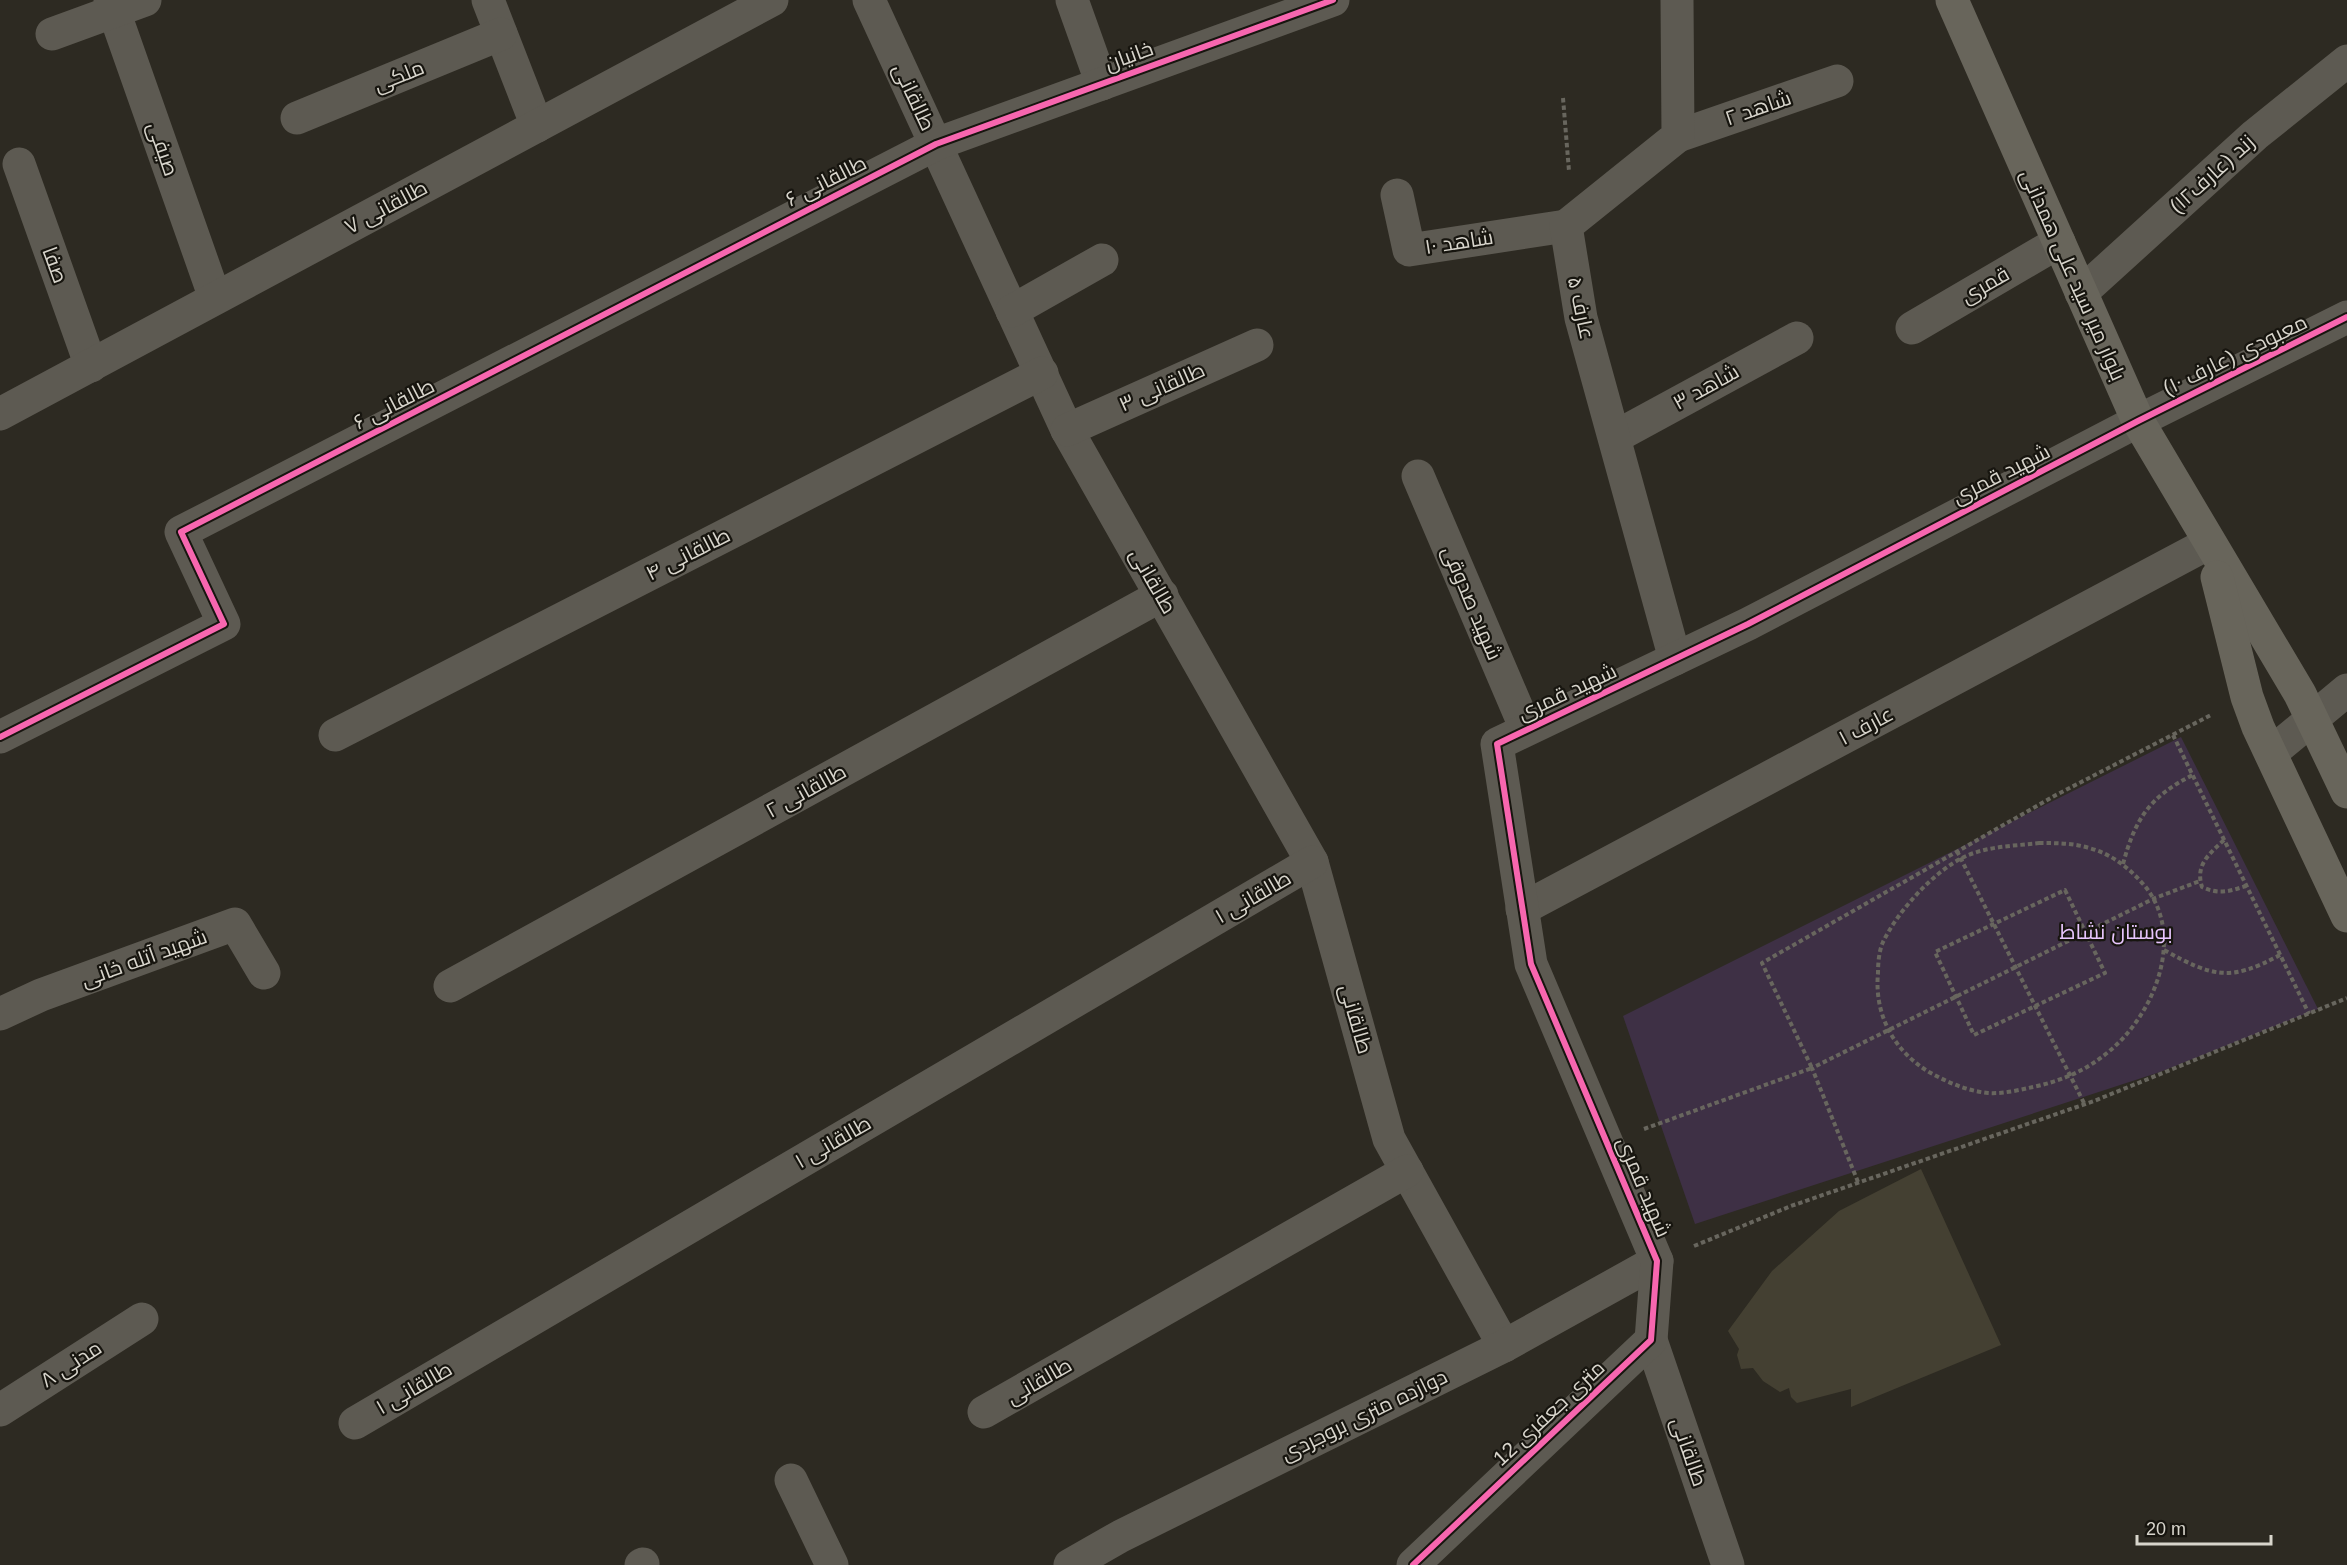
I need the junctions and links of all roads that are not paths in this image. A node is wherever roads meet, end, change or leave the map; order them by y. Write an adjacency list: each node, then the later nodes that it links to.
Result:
1 (145, 0): 9 (street)
2 (488, 0): 11 (street)
3 (772, 0): 16 (street, طالقانی ۷)
4 (869, 0): 18 (street, طالقانی)
5 (1072, 0): 14 (street)
6 (1333, 0): 14 (street, خانیان)
7 (1677, 0): 17 (street)
8 (1952, 0): 22 (main road, بلوار میر سید علی همدانی)
9 (112, 6): 10 (street); 25 (street, صیفی)
10 (52, 34)
11 (501, 34): 15 (street, ملکی); 16 (street)
12 (2347, 61): 24 (street, زند (عارف۱۲))
13 (1837, 81): 17 (street, شاهد ۲)
14 (1102, 84): 18 (street, خانیان)
15 (297, 118)
16 (537, 126): 25 (street, طالقانی ۷)
17 (1678, 135): 21 (street)
18 (936, 144): 26 (street, طالقانی); 45 (street, طالقانی ۶)
19 (19, 164): 31 (street, صفا)
20 (1397, 195): 21 (street, شاهد ۱۰)
21 (1570, 223): 36 (street, عارف ۵)
22 (2059, 242): 24 (main road, بلوار میر سید علی همدانی); 28 (street, قمری)
23 (1102, 260): 26 (street)
24 (2081, 292): 34 (main road, بلوار میر سید علی همدانی)
25 (215, 298): 31 (street, طالقانی ۷)
26 (1012, 311): 32 (street, طالقانی)
27 (2347, 317): 34 (street, معبودی (عارف ۱۰))
28 (1912, 328)
29 (1797, 338): 36 (street, شاهد ۳)
30 (1257, 345): 35 (street, طالقانی ۳)
31 (91, 366): 33 (street, طالقانی ۷)
32 (1042, 373): 35 (street, طالقانی); 44 (street, طالقانی ۴)
33 (0, 414)
34 (2138, 421): 38 (main road, بلوار میر سید علی همدانی); 40 (street, شهید قمری)
35 (1067, 429): 39 (street, طالقانی)
36 (1615, 437): 40 (street, عارف ۵)
37 (1418, 476): 43 (street, شهید صدوقی)
38 (2209, 543): 42 (main road, بلوار میر سید علی همدانی); 46 (main road, بلوار میر سید علی همدانی); 49 (street, عارف ۱)
39 (1161, 595): 48 (street, طالقانی); 52 (street, طالقانی ۲)
40 (1675, 659): 43 (street, شهید قمری)
41 (2347, 690): 42 (street)
42 (2312, 719): 46 (street); 47 (main road, بلوار میر سید علی همدانی)
43 (1526, 729): 49 (street, شهید قمری)
44 (335, 735)
45 (0, 737)
46 (2271, 753): 50 (main road, بلوار میر سید علی همدانی)
47 (2347, 792)
48 (1312, 862): 54 (street, طالقانی); 61 (street, طالقانی ۱)
49 (1522, 909): 55 (street, شهید قمری)
50 (2347, 916)
51 (264, 973): 53 (street, شهید آتله خانی)
52 (450, 986)
53 (0, 1014)
54 (1407, 1171): 58 (street, طالقانی); 60 (street, طالقانی)
55 (1657, 1261): 57 (street); 58 (street, دوازده متری بروجردی)
56 (142, 1319): 59 (street, مدنی ۸)
57 (1651, 1340): 65 (street, 12 متری جعفری); 66 (street, طالقانی)
58 (1504, 1346): 64 (street, دوازده متری بروجردی)
59 (4, 1399)
60 (984, 1412)
61 (355, 1423)
62 (791, 1480): 63 (street)
63 (832, 1565)
64 (1070, 1565)
65 (1413, 1565)
66 (1728, 1565)

